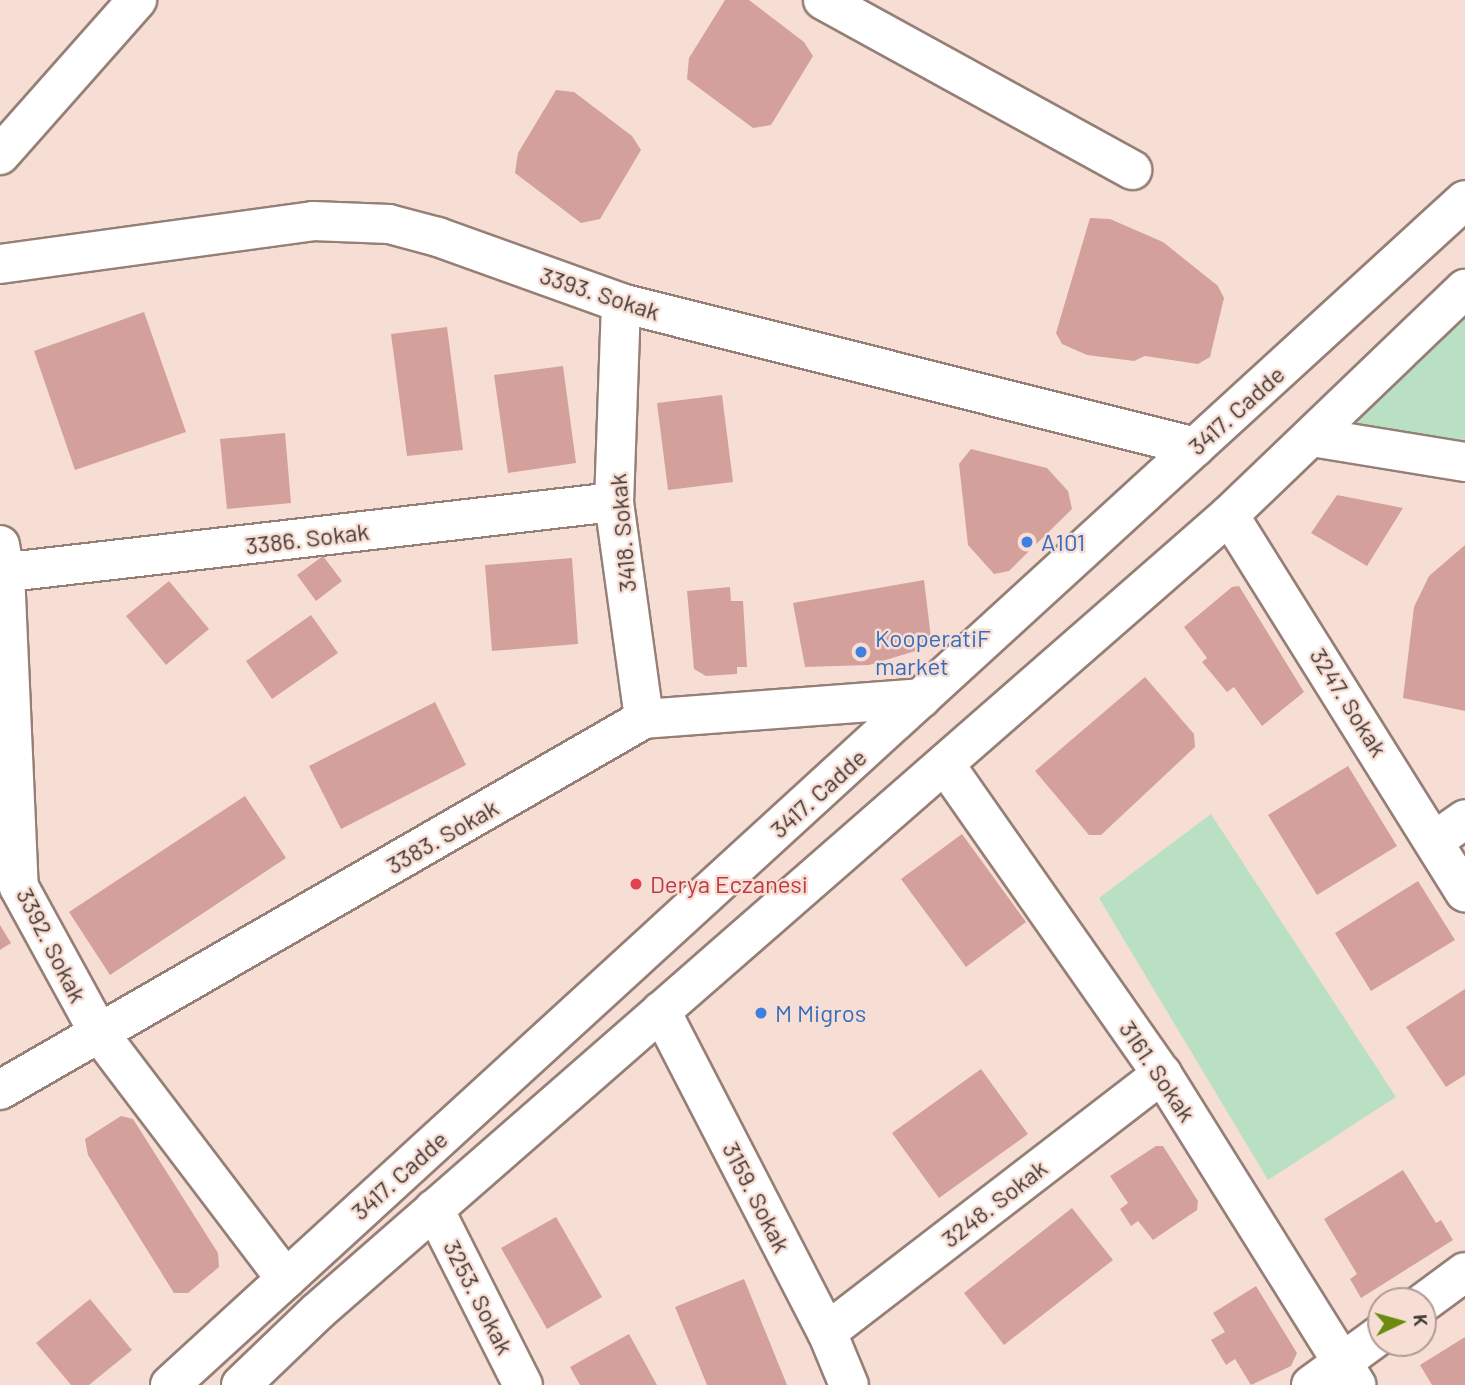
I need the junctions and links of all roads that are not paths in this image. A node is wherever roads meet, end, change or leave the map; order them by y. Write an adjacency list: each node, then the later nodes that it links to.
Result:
1 (137, 0): 3 (street)
2 (823, 0): 4 (street)
3 (0, 155)
4 (1132, 170)
5 (1465, 200): 10 (street, 3417. Cadde)
6 (0, 264): 8 (street, 3393. Sokak)
7 (1465, 289): 9 (street, 3417. Cadde)
8 (621, 303): 10 (street, 3393. Sokak); 12 (street, 3418. Sokak)
9 (1312, 437): 11 (street); 13 (street, 3417. Cadde)
10 (1195, 447): 15 (street, 3417. Cadde)
11 (1465, 462)
12 (614, 502): 14 (street, 3386. Sokak); 16 (street, 3418. Sokak)
13 (1229, 515): 17 (street, 3417. Cadde); 19 (street, 3247. Sokak)
14 (2, 564): 22 (street, 3392. Sokak)
15 (921, 698): 16 (street, 3383. Sokak); 27 (street, 3417. Cadde)
16 (645, 719): 22 (street, 3383. Sokak)
17 (946, 766): 21 (street, 3417. Cadde); 23 (street, 3161. Sokak)
18 (1465, 819): 19 (street)
19 (1434, 841): 20 (street, 3247. Sokak)
20 (1465, 892)
21 (661, 1011): 25 (street, 3417. Cadde); 29 (street, 3159. Sokak)
22 (99, 1033): 24 (street, 3383. Sokak); 27 (street, 3392. Sokak)
23 (1162, 1074): 29 (street, 3248. Sokak); 31 (street, 3161. Sokak)
24 (0, 1090)
25 (435, 1209): 33 (street, 3417. Cadde); 34 (street, 3253. Sokak)
26 (1465, 1272): 28 (street)
27 (286, 1279): 32 (street, 3417. Cadde)
28 (1437, 1293)
29 (827, 1332): 35 (street, 3159. Sokak)
30 (1367, 1352): 31 (street)
31 (1349, 1374): 36 (street)
32 (170, 1385)
33 (241, 1385)
34 (523, 1385)
35 (849, 1385)
36 (1311, 1385)

